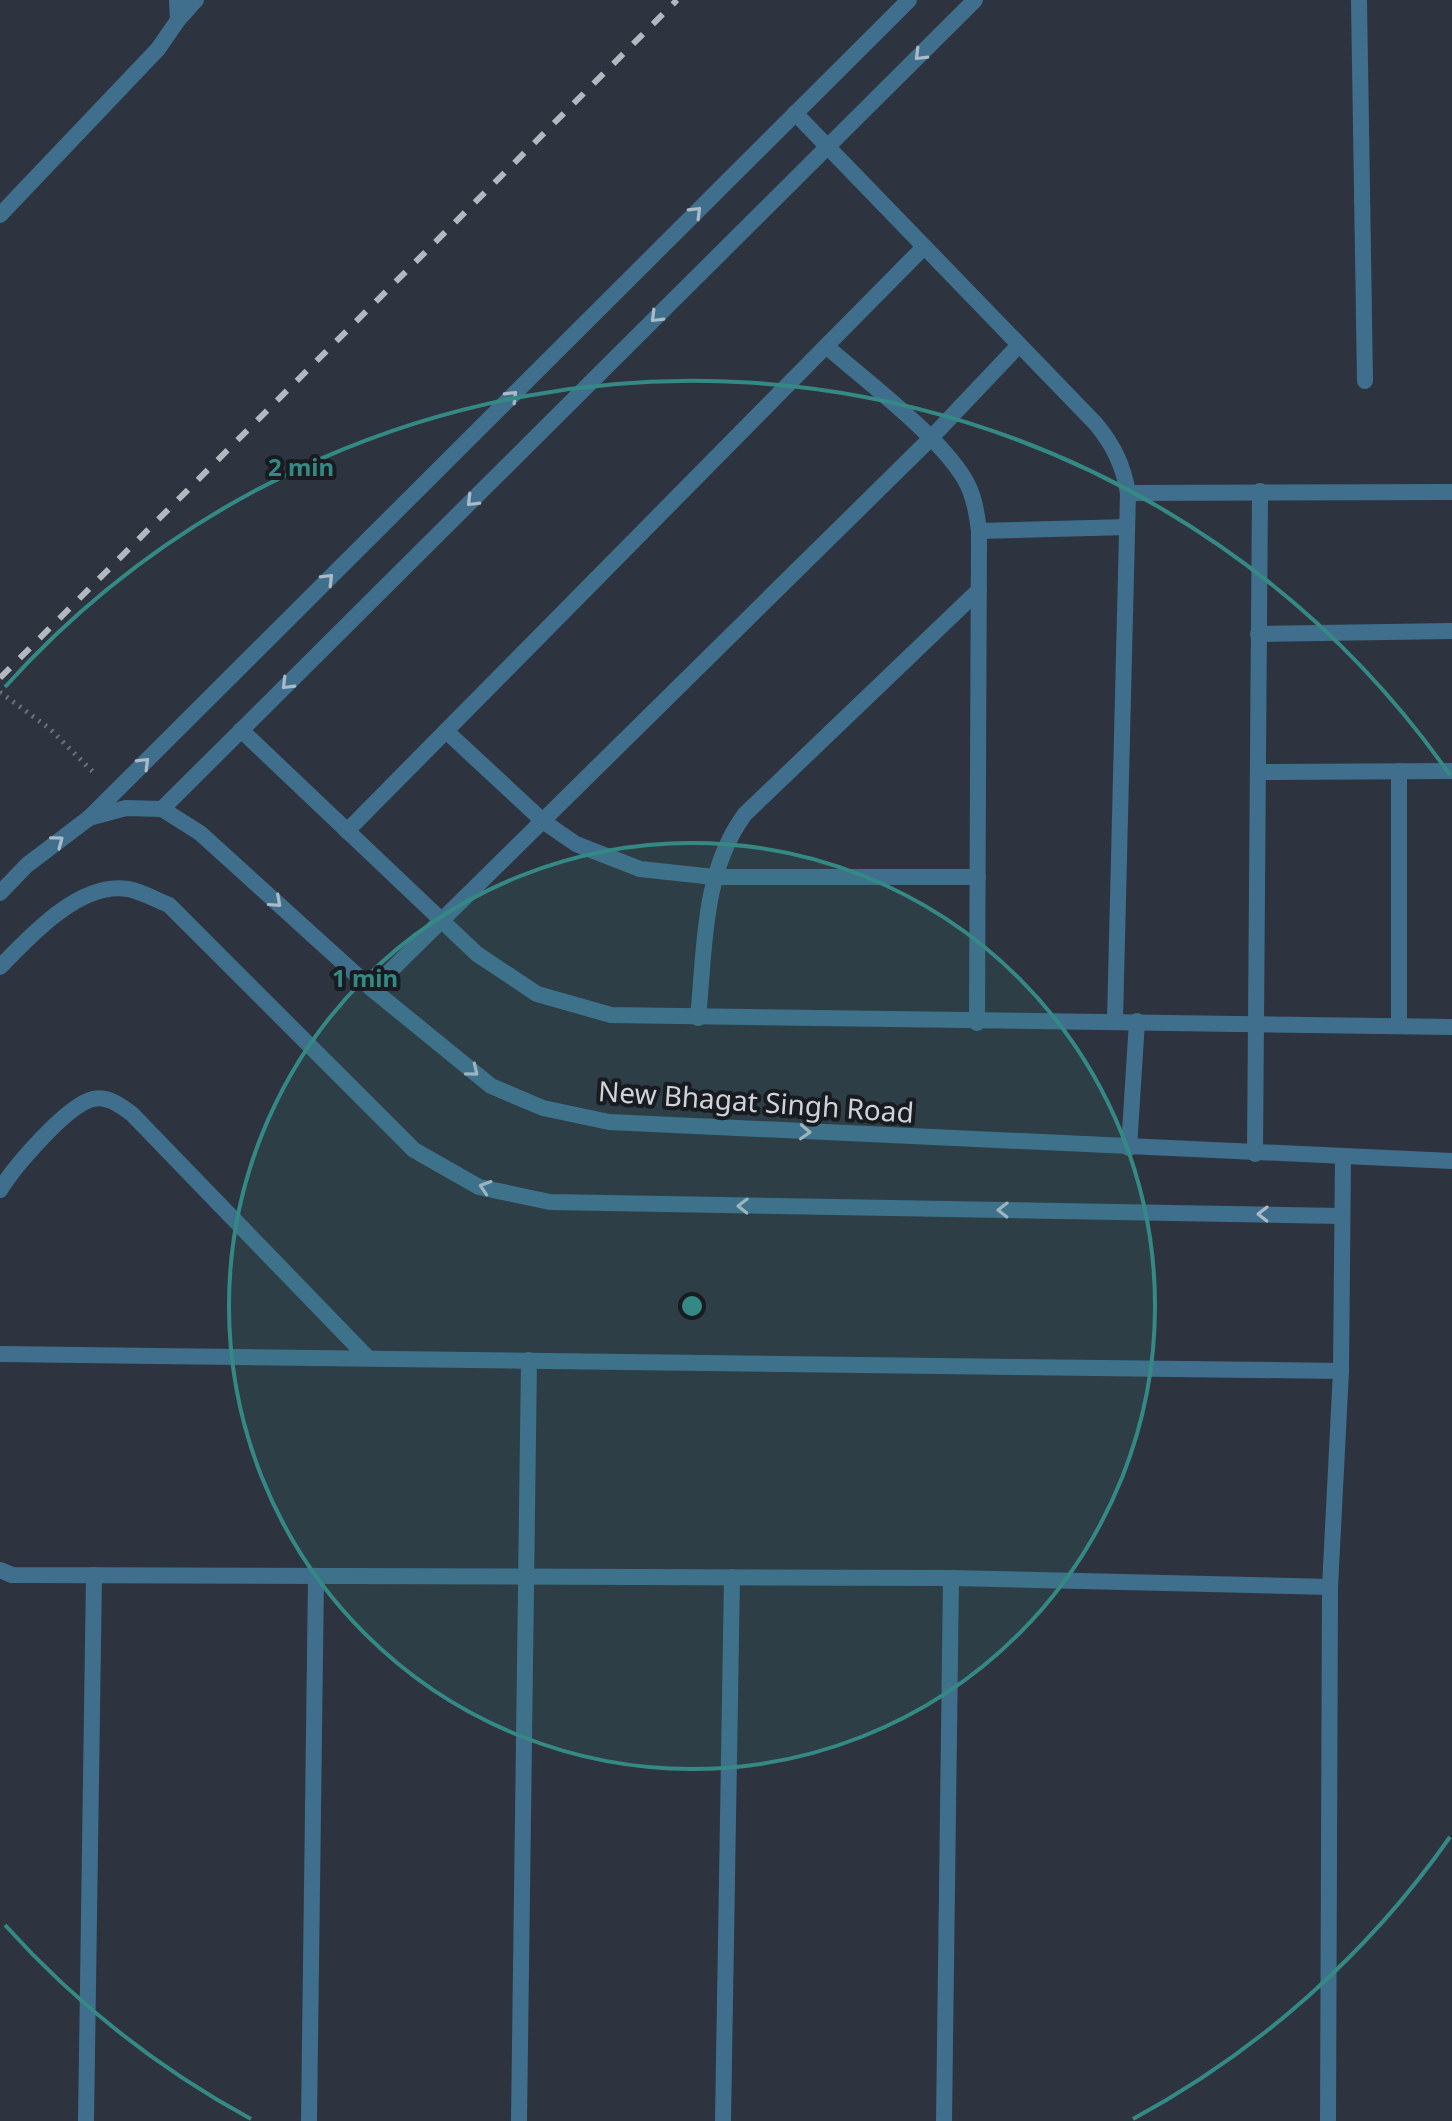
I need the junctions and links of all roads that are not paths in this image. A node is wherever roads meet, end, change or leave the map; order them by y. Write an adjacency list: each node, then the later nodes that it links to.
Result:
1 (177, 0): 6 (street)
2 (196, 0): 6 (street)
3 (909, 0): 7 (street)
4 (975, 0): 8 (street, one-way to 8)
5 (1359, 0): 13 (street)
6 (178, 20): 9 (street)
7 (795, 113): 8 (street); 29 (street, one-way to 7)
8 (828, 147): 10 (street); 23 (street, one-way to 23)
9 (0, 215)
10 (924, 247): 11 (street); 12 (street)
11 (1019, 345): 14 (street); 17 (street)
12 (826, 346): 14 (street); 24 (street)
13 (1365, 381)
14 (930, 439): 19 (street); 30 (street)
15 (1260, 491): 16 (street); 17 (street); 22 (street)
16 (1452, 492)
17 (1128, 493): 18 (street)
18 (1127, 527): 19 (street); 39 (street)
19 (979, 531): 20 (street)
20 (979, 590): 32 (street); 33 (street)
21 (1452, 631): 22 (street)
22 (1258, 634): 27 (street)
23 (241, 730): 28 (street); 31 (street)
24 (446, 731): 30 (street); 31 (street)
25 (1399, 771): 26 (street); 27 (street); 43 (street)
26 (1452, 771)
27 (1258, 772): 42 (street)
28 (162, 809): 29 (street); 37 (street, New Bhagat Singh Road, one-way to 37)
29 (89, 818): 34 (street, one-way to 29)
30 (544, 822): 32 (street); 35 (street)
31 (347, 831): 35 (street)
32 (714, 877): 33 (street); 38 (street)
33 (978, 877): 41 (street)
34 (0, 893)
35 (443, 922): 37 (street); 38 (street)
36 (0, 967): 50 (street, one-way to 36)
37 (372, 989): 45 (street, New Bhagat Singh Road, one-way to 45)
38 (698, 1018): 41 (street)
39 (1115, 1020): 40 (street); 41 (street)
40 (1137, 1021): 42 (street); 45 (street)
41 (977, 1023)
42 (1257, 1025): 43 (street); 46 (street)
43 (1399, 1026): 44 (street)
44 (1452, 1027)
45 (1129, 1148): 46 (street, New Bhagat Singh Road)
46 (1255, 1154): 47 (street, New Bhagat Singh Road)
47 (1343, 1158): 48 (street, New Bhagat Singh Road); 50 (street)
48 (1452, 1161)
49 (0, 1190): 52 (street)
50 (1341, 1216): 54 (street)
51 (0, 1354): 52 (street)
52 (368, 1358): 53 (street)
53 (529, 1360): 54 (street); 58 (street)
54 (1341, 1371): 61 (street)
55 (0, 1570): 56 (street)
56 (94, 1575): 57 (street); 62 (street)
57 (316, 1577): 58 (street); 63 (street)
58 (526, 1577): 59 (street); 64 (street)
59 (732, 1577): 60 (street); 65 (street)
60 (951, 1578): 61 (street); 66 (street)
61 (1330, 1587): 67 (street)
62 (86, 2121)
63 (309, 2121)
64 (519, 2121)
65 (723, 2121)
66 (944, 2121)
67 (1328, 2121)

